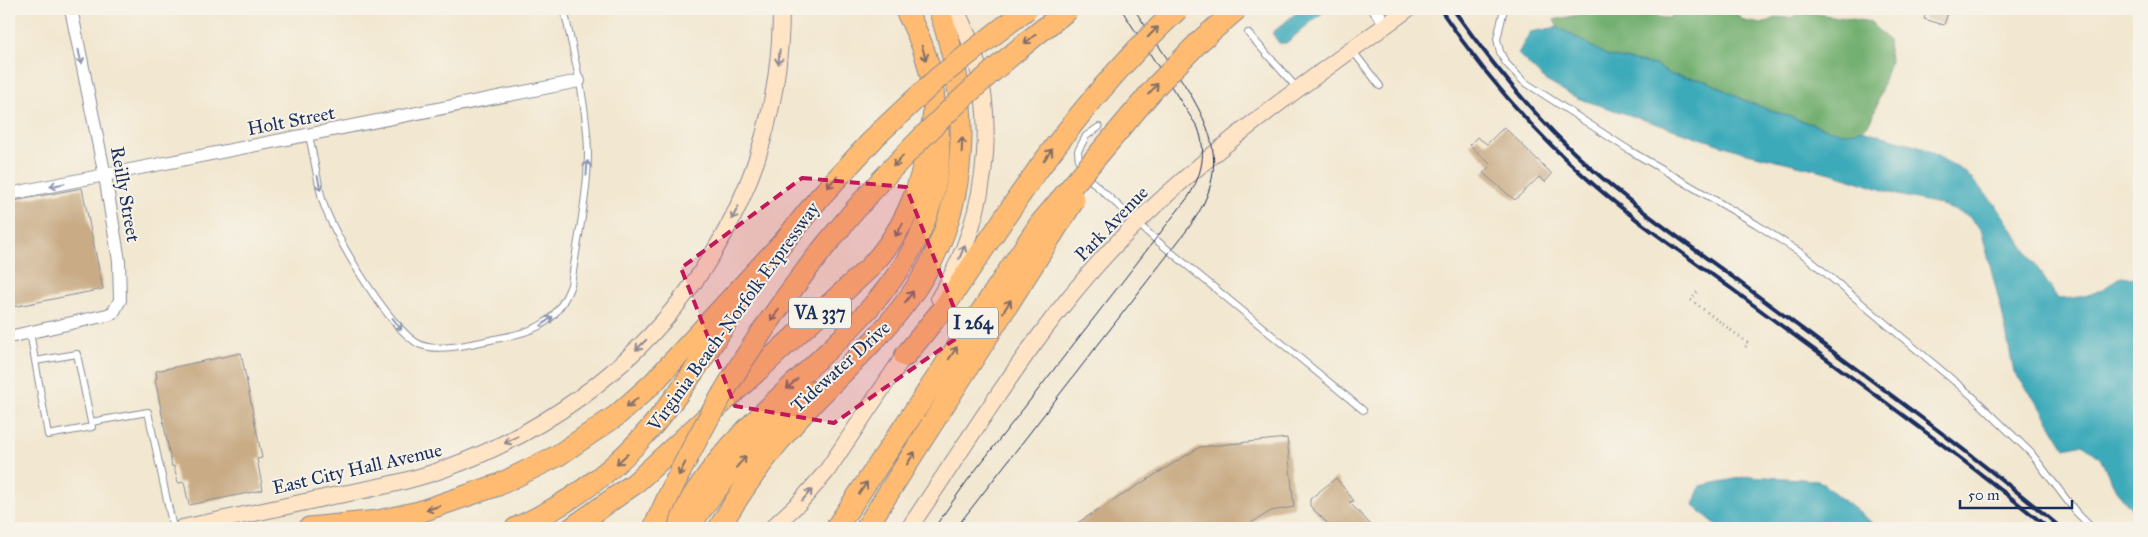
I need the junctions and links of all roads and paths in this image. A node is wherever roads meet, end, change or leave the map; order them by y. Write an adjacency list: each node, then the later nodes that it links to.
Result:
1 (71, 9): 24 (street, Reilly Street, one-way to 24)
2 (564, 9): 17 (lane)
3 (781, 9): 38 (main road, East City Hall Avenue, one-way to 38)
4 (906, 9): 20 (highway, Tidewater Drive / VA 337, one-way to 20)
5 (939, 9): 34 (highway, Tidewater Drive / VA 337, one-way to 5)
6 (955, 9): 32 (main road, one-way to 6)
7 (1027, 9): 27 (highway, Virginia Beach-Norfolk Expressway, one-way to 27, bridge)
8 (1069, 9): 42 (highway, one-way to 42, bridge)
9 (1178, 9): 32 (highway, one-way to 9, bridge)
10 (1237, 9): 21 (highway, I 264, one-way to 10, bridge)
11 (1375, 9): 14 (street)
12 (1408, 9): 14 (main road, Park Avenue)
13 (1504, 9): 50 (lane)
14 (1386, 25): 16 (main road, Park Avenue)
15 (1248, 32): 19 (lane)
16 (1352, 50): 18 (lane); 19 (main road, Park Avenue)
17 (580, 82): 23 (street, Holt Street); 23 (lane, one-way to 17)
18 (1380, 86)
19 (1298, 89): 26 (main road, Park Avenue)
20 (935, 100): 34 (main road, Tidewater Drive); 41 (highway, VA 337, one-way to 41)
21 (1121, 126): 47 (highway, I 264, one-way to 21, bridge); 48 (highway, one-way to 21, bridge)
22 (1099, 127): 26 (lane)
23 (309, 136): 24 (street, Holt Street)
24 (105, 176): 25 (street, Holt Street, one-way to 25); 29 (street, Reilly Street)
25 (9, 194)
26 (1137, 223): 35 (lane); 49 (main road, Park Avenue)
27 (784, 240): 39 (highway, one-way to 39); 40 (highway, Virginia Beach-Norfolk Expressway, one-way to 40)
28 (1697, 292): 31 (path)
29 (36, 331): 30 (street, Reilly Street); 33 (lane)
30 (9, 336)
31 (1744, 349)
32 (905, 356): 46 (main road, one-way to 32)
33 (35, 362): 36 (lane); 36 (lane)
34 (838, 363): 43 (main road, Tidewater Drive, one-way to 43); 44 (main road, Tidewater Drive, one-way to 34); 45 (highway, VA 337)
35 (1363, 410)
36 (92, 422): 37 (lane)
37 (173, 528)
38 (182, 528)
39 (309, 528)
40 (516, 528)
41 (572, 528)
42 (654, 528)
43 (672, 528)
44 (690, 528)
45 (719, 528)
46 (772, 528)
47 (836, 528)
48 (866, 528)
49 (908, 528)
50 (2092, 528)

